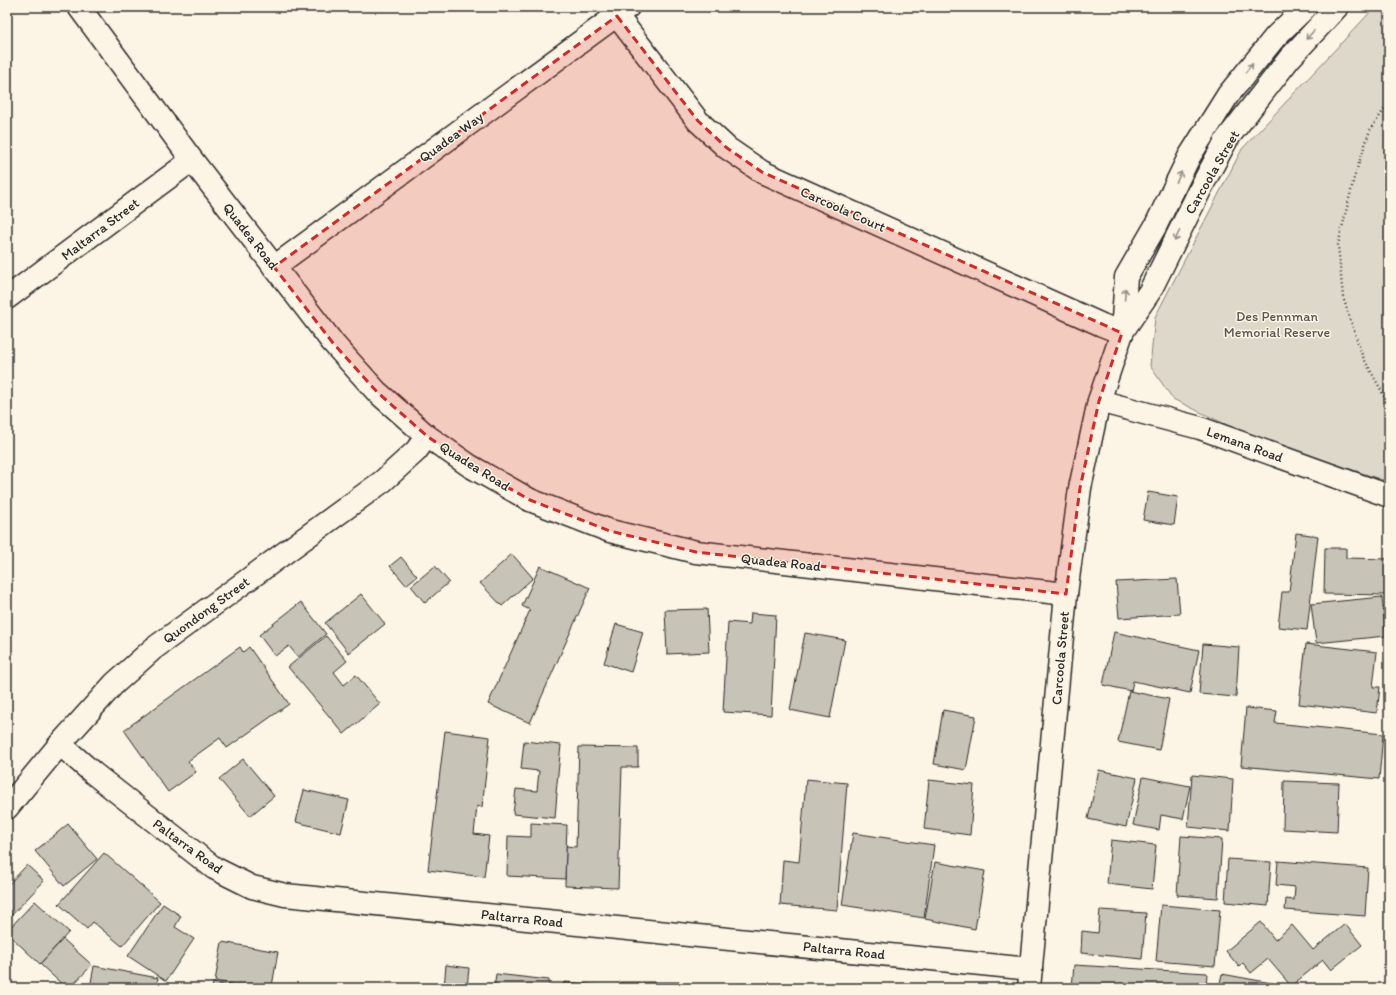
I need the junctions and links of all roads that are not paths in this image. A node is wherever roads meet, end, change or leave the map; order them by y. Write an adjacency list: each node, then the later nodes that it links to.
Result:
1 (79, 7): 5 (street, Quadea Road)
2 (1306, 7): 8 (street, Carcoola Street, one-way to 2)
3 (1337, 7): 8 (street, Carcoola Street, one-way to 8)
4 (622, 11): 6 (street, Quadea Way); 8 (street, Carcoola Court)
5 (192, 160): 6 (street, Quadea Road); 7 (street, Maltarra Street)
6 (274, 267): 10 (street, Quadea Road)
7 (7, 298)
8 (1122, 333): 9 (street, Carcoola Street)
9 (1100, 402): 11 (street, Lemana Road); 12 (street, Carcoola Street)
10 (427, 436): 12 (street, Quadea Road); 13 (street, Quondong Street)
11 (1389, 496)
12 (1066, 594): 15 (street, Carcoola Street)
13 (60, 744): 14 (street, Quondong Street); 15 (street, Paltarra Road)
14 (7, 808)
15 (1030, 978)

